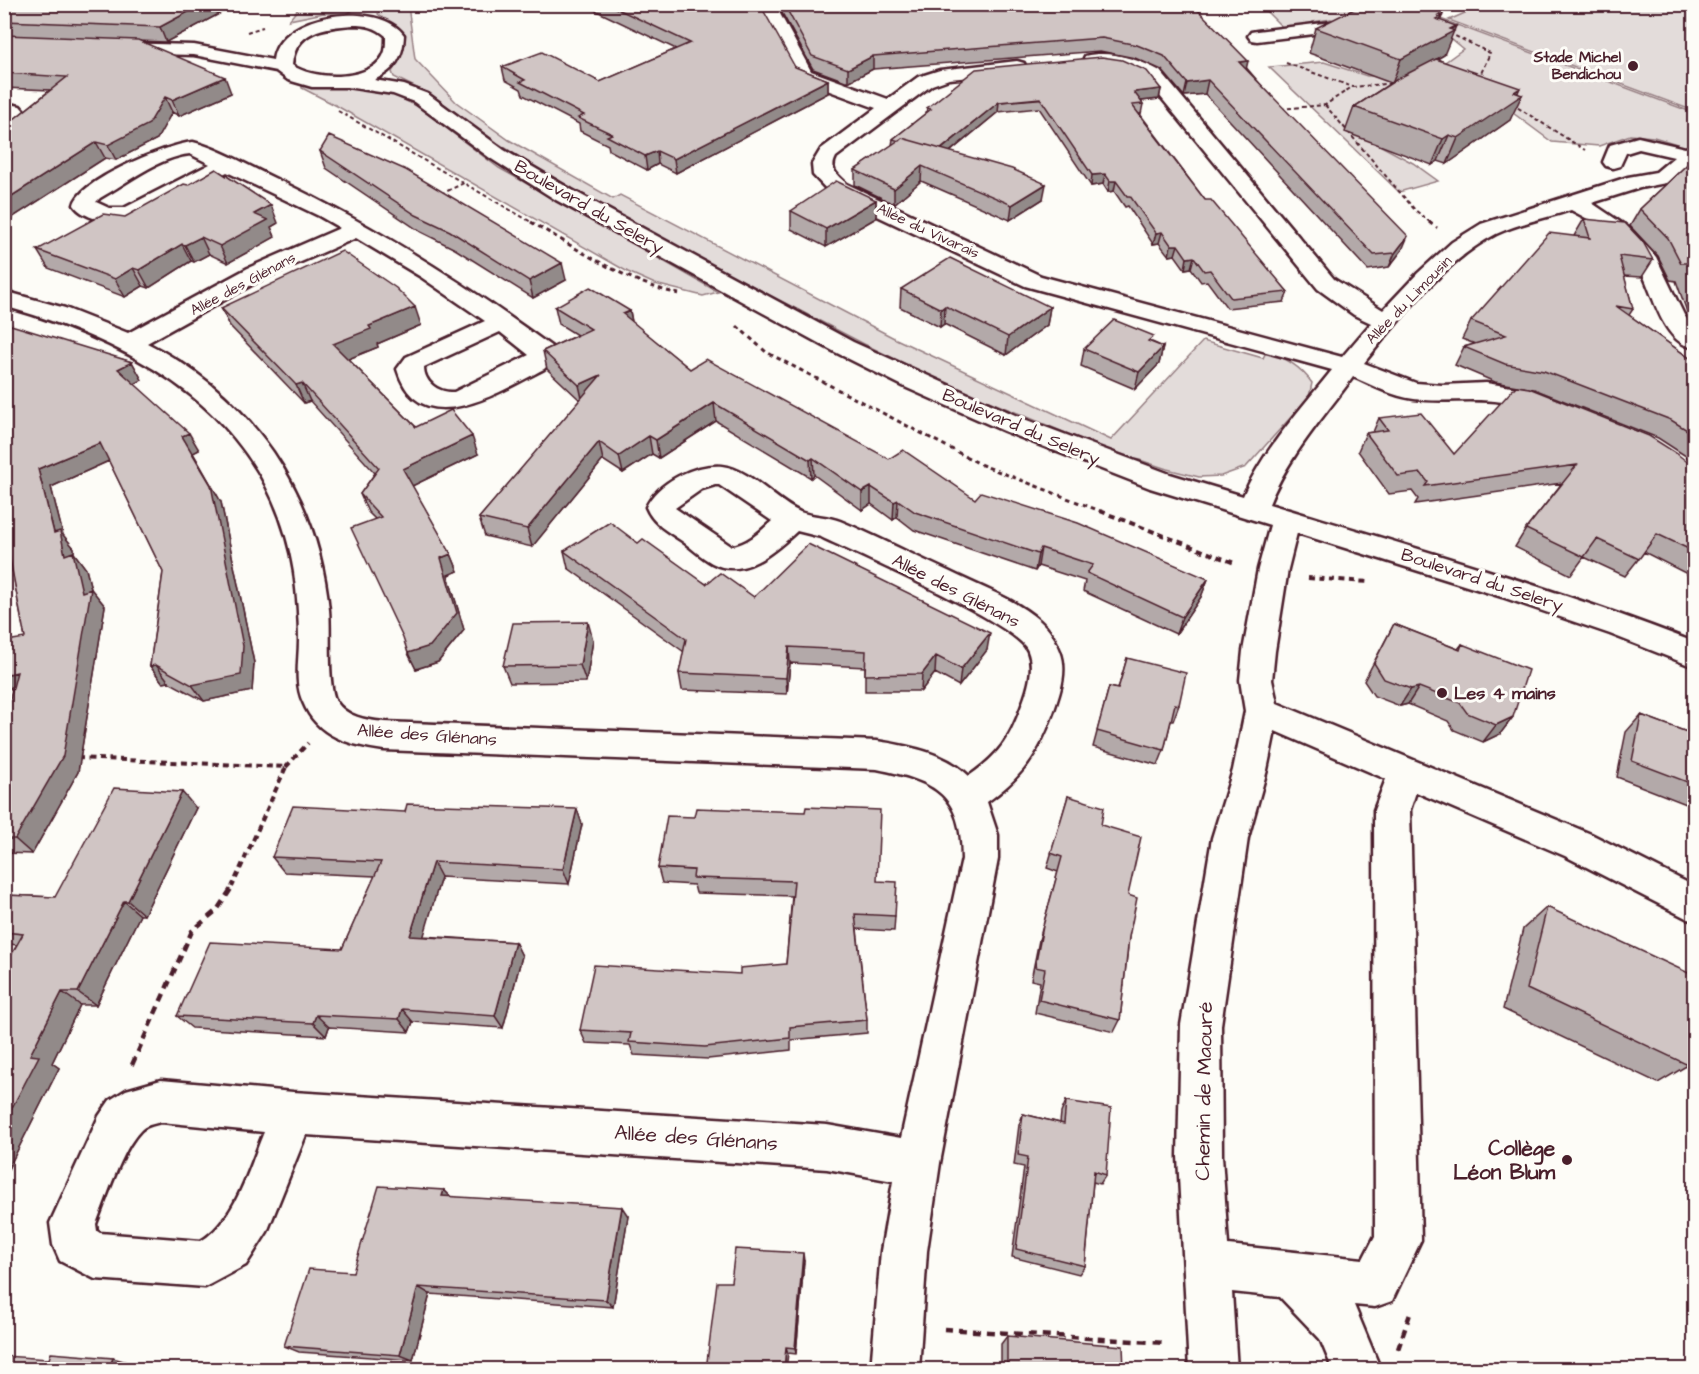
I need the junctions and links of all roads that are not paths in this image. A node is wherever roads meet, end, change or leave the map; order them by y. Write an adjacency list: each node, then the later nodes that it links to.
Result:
1 (372, 4): 3 (street); 4 (street)
2 (764, 10): 18 (street)
3 (338, 21): 4 (street); 5 (street)
4 (377, 23): 15 (street)
5 (312, 27): 8 (street); 14 (street)
6 (1332, 27): 7 (street)
7 (1257, 36)
8 (267, 37)
9 (244, 42): 11 (street)
10 (96, 47): 11 (street)
11 (194, 50): 14 (street)
12 (1077, 61): 27 (street)
13 (1042, 64): 18 (street, Allée du Vivarais)
14 (282, 67): 16 (street)
15 (383, 68): 16 (street); 17 (street)
16 (346, 81): 17 (street, Boulevard du Selery)
17 (397, 89): 33 (street, Boulevard du Selery)
18 (890, 107): 31 (street, Allée du Vivarais)
19 (4, 109): 20 (street)
20 (4, 122)
21 (1693, 154): 22 (street); 24 (street, Allée du Limousin)
22 (1613, 162)
23 (226, 164): 23 (street); 25 (street)
24 (1573, 202): 27 (street, Allée du Limousin); 29 (street)
25 (357, 229): 28 (street); 30 (street, Allée des Glénans)
26 (4, 298): 30 (street, Allée des Glénans)
27 (1386, 321): 31 (street, Allée du Limousin)
28 (503, 322): 28 (street)
29 (1695, 341)
30 (131, 342): 39 (street, Allée des Glénans)
31 (1348, 366): 32 (street); 33 (street, Allée du Limousin)
32 (1575, 417)
33 (1252, 509): 35 (street, Boulevard du Selery)
34 (792, 520): 39 (street, Allée des Glénans)
35 (1286, 520): 36 (street, Boulevard du Selery); 37 (street, Chemin de Maouré)
36 (1695, 656)
37 (1262, 711): 38 (street); 43 (street, Chemin de Maouré)
38 (1406, 772): 40 (street); 44 (street)
39 (966, 798): 42 (street, Allée des Glénans)
40 (1695, 905)
41 (293, 1113): 41 (street, Allée des Glénans); 42 (street, Allée des Glénans)
42 (918, 1163): 45 (street, Allée des Glénans)
43 (1207, 1266): 44 (street); 46 (street, Chemin de Maouré)
44 (1293, 1277): 47 (street)
45 (895, 1370)
46 (1213, 1370)
47 (1352, 1370)

